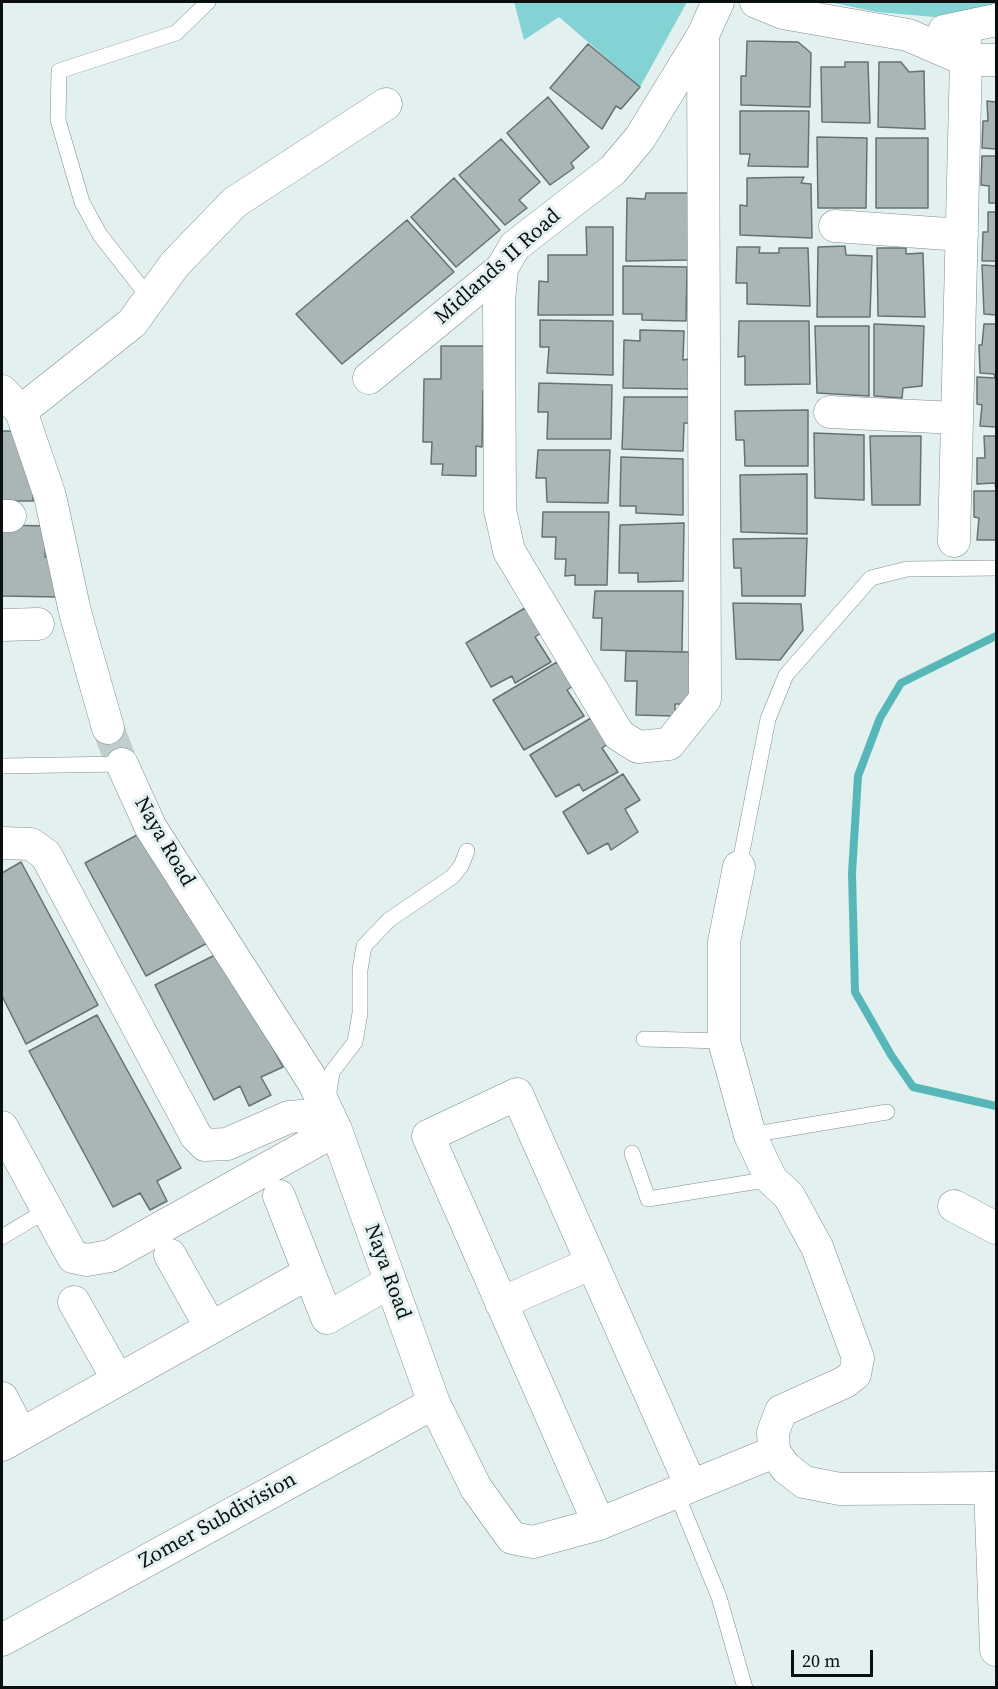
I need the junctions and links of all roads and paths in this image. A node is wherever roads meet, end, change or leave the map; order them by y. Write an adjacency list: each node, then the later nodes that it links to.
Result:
1 (208, 2): 13 (lane)
2 (718, 2): 6 (street, Midlands II Road)
3 (756, 2): 7 (street)
4 (996, 20): 5 (street)
5 (964, 29): 7 (street); 8 (street)
6 (704, 34): 12 (street, Midlands II Road); 12 (street)
7 (908, 36): 8 (street)
8 (981, 60): 11 (street)
9 (386, 104): 13 (street)
10 (835, 226): 11 (street)
11 (962, 235): 17 (street)
12 (502, 268): 14 (street, Midlands II Road)
13 (151, 300): 15 (street)
14 (369, 378)
15 (11, 401): 22 (street)
16 (830, 412): 17 (street)
17 (957, 418): 18 (street)
18 (954, 541)
19 (996, 568): 27 (lane)
20 (38, 624): 21 (street)
21 (2, 625)
22 (108, 728)
23 (122, 764): 24 (lane); 31 (street, Naya Road)
24 (2, 766)
25 (2, 843): 31 (street)
26 (467, 851): 31 (lane)
27 (739, 867): 29 (street)
28 (644, 1039): 29 (lane)
29 (724, 1041): 33 (street)
30 (887, 1112): 33 (lane)
31 (332, 1122): 38 (street); 44 (street, Naya Road)
32 (2, 1127): 38 (street)
33 (750, 1135): 35 (street)
34 (632, 1153): 35 (lane)
35 (771, 1179): 52 (street)
36 (279, 1196): 43 (street)
37 (954, 1206): 39 (street)
38 (47, 1210): 40 (lane)
39 (996, 1228)
40 (2, 1237)
41 (170, 1255): 47 (street)
42 (592, 1263): 46 (street); 46 (street); 54 (street)
43 (309, 1273): 44 (street); 47 (street)
44 (390, 1282): 50 (street, Naya Road)
45 (74, 1302): 48 (street)
46 (501, 1303): 55 (street)
47 (211, 1328): 48 (street)
48 (118, 1380): 51 (street)
49 (2, 1398): 51 (street)
50 (434, 1403): 55 (street, Naya Road); 56 (street, Zomer Subdivision)
51 (11, 1439)
52 (774, 1452): 53 (street); 54 (street, Naya Road)
53 (993, 1488): 57 (street)
54 (683, 1489): 55 (street, Naya Road); 58 (lane)
55 (599, 1524)
56 (2, 1640)
57 (996, 1650)
58 (746, 1688)

